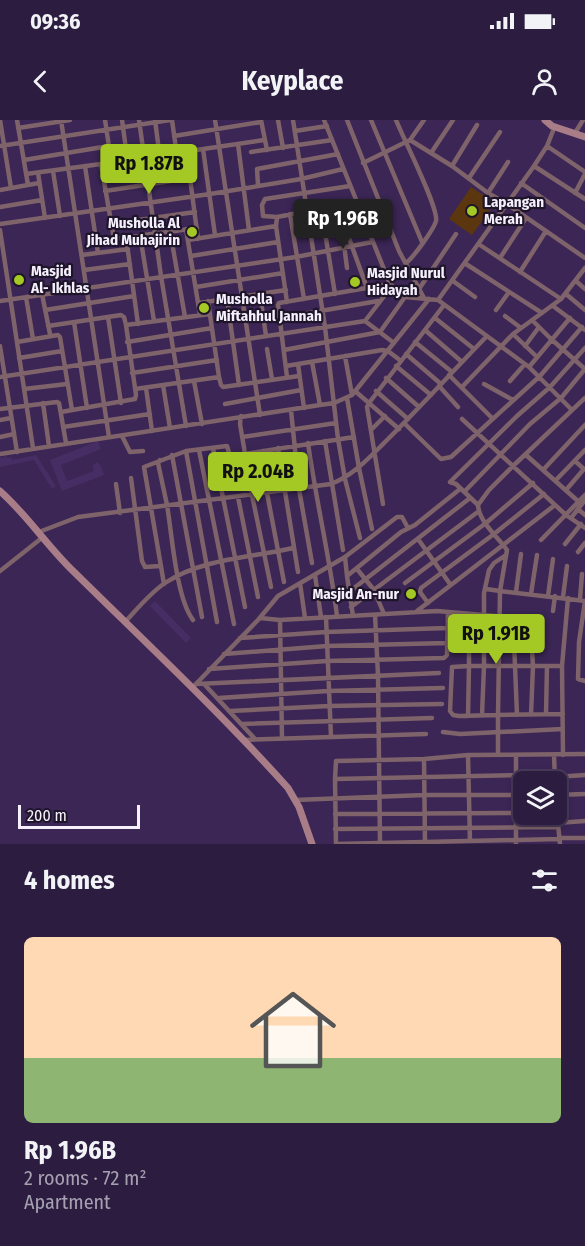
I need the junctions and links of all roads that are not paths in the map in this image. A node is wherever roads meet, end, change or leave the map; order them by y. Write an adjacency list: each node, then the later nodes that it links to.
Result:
1 (0, 120): 41 (street)
2 (17, 120): 25 (street)
3 (70, 120): 18 (street)
4 (105, 120): 28 (street)
5 (122, 120): 26 (street)
6 (171, 120): 19 (street); 33 (street)
7 (215, 120): 27 (street)
8 (278, 120): 46 (street)
9 (293, 120): 29 (street)
10 (324, 120): 24 (street)
11 (346, 120): 59 (street)
12 (371, 120): 52 (street)
13 (396, 120): 39 (street)
14 (424, 120): 37 (street)
15 (453, 120): 53 (street)
16 (545, 120): 22 (street)
17 (583, 120): 31 (street)
18 (61, 121): 25 (street); 32 (street)
19 (155, 121): 21 (street); 61 (street)
20 (261, 121): 27 (street); 35 (street)
21 (139, 123): 26 (street); 64 (street)
22 (554, 124): 31 (street); 45 (street)
23 (477, 125): 62 (street)
24 (327, 126): 29 (street); 36 (street)
25 (18, 128): 38 (street)
26 (123, 128): 28 (street); 68 (street)
27 (217, 129): 33 (street); 43 (street)
28 (106, 131): 32 (street); 42 (street)
29 (295, 131): 44 (street)
30 (500, 132): 75 (street)
31 (575, 133): 34 (street)
32 (63, 136): 38 (street); 50 (street)
33 (174, 136): 51 (street)
34 (585, 137)
35 (264, 140): 40 (street); 48 (street)
36 (332, 140): 44 (street); 54 (street)
37 (410, 140): 39 (street); 53 (street)
38 (21, 143): 41 (street); 55 (street)
39 (405, 143): 52 (street); 133 (street)
40 (238, 144): 43 (street); 84 (street)
41 (2, 146): 83 (street)
42 (109, 146): 50 (street); 70 (street)
43 (220, 146): 47 (street); 87 (street)
44 (297, 146): 46 (street); 56 (street)
45 (547, 146): 63 (street); 71 (street)
46 (283, 148): 48 (street)
47 (203, 149): 51 (street); 90 (street)
48 (267, 150): 49 (street)
49 (251, 152)
50 (64, 153): 55 (street); 65 (street)
51 (176, 153): 58 (street)
52 (384, 153): 59 (street); 133 (street)
53 (431, 153): 62 (street)
54 (338, 154): 56 (street); 66 (street)
55 (24, 160): 72 (street)
56 (298, 162): 76 (street); 81 (street)
57 (508, 162): 88 (street)
58 (178, 163): 61 (street); 74 (street)
59 (363, 163): 148 (street)
60 (85, 166): 65 (street); 73 (street); 102 (street)
61 (161, 166): 64 (street)
62 (452, 166): 75 (street)
63 (534, 166): 79 (street); 89 (street)
64 (146, 168): 68 (street); 78 (street)
65 (68, 169): 67 (street); 105 (street)
66 (343, 169): 76 (street); 82 (street)
67 (53, 171): 69 (street); 107 (street)
68 (129, 171): 70 (street)
69 (38, 173): 72 (street); 77 (street)
70 (113, 173): 73 (street)
71 (585, 173): 89 (street)
72 (26, 174): 80 (street)
73 (103, 175): 86 (street)
74 (190, 178): 78 (street); 92 (street)
75 (469, 178): 88 (street)
76 (301, 179): 81 (street); 91 (street)
77 (39, 183): 80 (street); 94 (street)
78 (148, 183): 86 (street); 95 (street)
79 (521, 183): 97 (street); 117 (street)
80 (28, 185): 83 (street)
81 (258, 185): 84 (street)
82 (350, 186): 91 (street); 96 (street)
83 (11, 188): 85 (street)
84 (243, 188): 87 (street); 120 (street)
85 (0, 190)
86 (105, 191): 100 (street)
87 (225, 191): 90 (street); 124 (street)
88 (488, 193): 97 (street)
89 (575, 193): 93 (street)
90 (210, 194): 92 (street); 127 (street)
91 (304, 194): 103 (street); 108 (street)
92 (193, 196): 95 (street); 104 (street)
93 (585, 199)
94 (42, 200): 99 (street); 110 (street)
95 (150, 202): 100 (street); 111 (street)
96 (356, 202): 98 (street); 132 (street)
97 (507, 204): 112 (street); 134 (street)
98 (337, 205): 101 (street); 109 (street)
99 (0, 207)
100 (108, 208): 102 (street); 114 (street)
101 (321, 208): 103 (street); 139 (street)
102 (91, 210): 105 (street); 140 (street)
103 (306, 211): 106 (street); 141 (street)
104 (195, 212): 111 (street); 116 (street)
105 (76, 213): 107 (street); 142 (street)
106 (290, 214): 108 (street); 144 (street)
107 (60, 216): 110 (street)
108 (277, 217): 115 (street)
109 (340, 217): 135 (street); 138 (street)
110 (45, 218): 113 (street)
111 (153, 218): 114 (street); 123 (street)
112 (526, 218): 122 (street); 146 (street)
113 (0, 224)
114 (111, 224): 128 (street)
115 (276, 226): 120 (street); 131 (street)
116 (197, 228): 118 (street); 129 (street)
117 (585, 228)
118 (186, 229): 121 (street); 130 (street)
119 (0, 230): 183 (street)
120 (249, 230): 124 (street)
121 (170, 231): 123 (street); 157 (street)
122 (546, 231): 147 (street); 156 (street)
123 (155, 233): 126 (street); 159 (street)
124 (231, 233): 127 (street); 137 (street)
125 (456, 234): 169 (street)
126 (140, 235): 128 (street); 160 (street)
127 (215, 236): 129 (street)
128 (126, 237): 136 (street)
129 (198, 238): 130 (street)
130 (188, 240): 143 (street)
131 (278, 242): 137 (street); 145 (street)
132 (372, 242): 135 (street); 165 (street)
133 (422, 242): 148 (street)
134 (480, 245): 146 (street); 151 (street)
135 (353, 246): 138 (street); 168 (street)
136 (128, 249): 140 (street); 149 (street)
137 (234, 249): 143 (street); 150 (street)
138 (343, 249): 139 (street); 152 (street)
139 (328, 251): 141 (street); 175 (street)
140 (98, 253): 142 (street)
141 (312, 253): 144 (street); 180 (street)
142 (82, 255): 153 (street)
143 (191, 256): 155 (street)
144 (296, 257): 145 (street); 185 (street)
145 (281, 258): 150 (street); 158 (street)
146 (500, 258): 156 (street)
147 (585, 258)
148 (406, 263): 169 (street)
149 (130, 264): 153 (street); 161 (street)
150 (236, 264): 155 (street); 162 (street)
151 (466, 264): 163 (street); 172 (street)
152 (347, 268)
153 (84, 270): 166 (street)
154 (585, 270): 164 (street)
155 (194, 271): 157 (street); 167 (street)
156 (520, 272): 187 (street)
157 (177, 273): 159 (street); 206 (street)
158 (283, 273): 162 (street); 171 (street)
159 (161, 276): 160 (street); 210 (street)
160 (146, 278): 161 (street); 213 (street)
161 (132, 280): 166 (street); 177 (street)
162 (239, 281): 167 (street); 179 (street)
163 (453, 281): 182 (street); 188 (street)
164 (576, 281): 170 (street); 176 (street)
165 (391, 285): 168 (street); 181 (street); 190 (street)
166 (87, 287): 173 (street); 193 (street)
167 (196, 287): 194 (street)
168 (367, 288): 175 (street)
169 (419, 289): 186 (street)
170 (585, 289)
171 (286, 290): 174 (street); 192 (street)
172 (508, 292): 198 (street); 201 (street)
173 (42, 294): 178 (street); 197 (street)
174 (260, 294): 179 (street); 230 (street)
175 (335, 294): 180 (street)
176 (566, 294): 187 (street); 199 (street)
177 (134, 296): 193 (street); 216 (street)
178 (26, 297): 183 (street); 232 (street)
179 (242, 297): 184 (street); 233 (street)
180 (319, 297): 185 (street); 200 (street)
181 (405, 297): 186 (street); 225 (street)
182 (475, 297)
183 (10, 299): 189 (street); 235 (street)
184 (227, 299): 191 (street); 237 (street)
185 (304, 299): 192 (street)
186 (426, 299): 188 (street); 240 (street)
187 (561, 299): 196 (street)
188 (438, 300): 195 (street)
189 (0, 301)
190 (378, 301): 200 (street); 214 (street)
191 (208, 302): 194 (street); 202 (street)
192 (287, 302): 207 (street)
193 (88, 303): 197 (street); 211 (street)
194 (199, 303): 203 (street)
195 (444, 305): 208 (street); 231 (street)
196 (553, 306): 201 (street); 209 (street)
197 (45, 310): 218 (street)
198 (496, 310)
199 (585, 310)
200 (322, 311): 207 (street); 219 (street)
201 (542, 313): 212 (street)
202 (210, 314): 203 (street); 221 (street)
203 (200, 315): 206 (street)
204 (505, 316): 222 (street)
205 (108, 317): 211 (street); 217 (street); 259 (street)
206 (184, 317): 210 (street)
207 (280, 318): 226 (street)
208 (435, 318): 224 (street); 247 (street)
209 (570, 318): 223 (street); 234 (street)
210 (168, 319): 213 (street); 227 (street)
211 (90, 320): 215 (street); 266 (street)
212 (532, 320): 220 (street); 222 (street)
213 (154, 321): 216 (street)
214 (365, 321): 219 (street); 225 (street)
215 (74, 322): 218 (street); 268 (street)
216 (138, 324): 217 (street)
217 (126, 325): 236 (street)
218 (48, 326): 229 (street)
219 (325, 327): 226 (street); 239 (street)
220 (539, 327): 234 (street); 244 (street)
221 (212, 328): 227 (street); 241 (street)
222 (521, 328): 228 (street)
223 (583, 329): 249 (street)
224 (425, 330): 238 (street); 265 (street)
225 (380, 332): 239 (street); 240 (street)
226 (282, 333): 230 (street); 248 (street)
227 (170, 334): 236 (street); 251 (street)
228 (513, 334): 243 (street); 244 (street)
229 (52, 336): 232 (street); 250 (street)
230 (266, 336): 233 (street)
231 (488, 336): 243 (street); 247 (street)
232 (33, 339): 235 (street)
233 (248, 339): 237 (street); 288 (street)
234 (551, 339): 249 (street); 256 (street)
235 (17, 342): 257 (street)
236 (127, 342): 255 (street)
237 (232, 342): 241 (street); 290 (street)
238 (415, 342): 253 (street); 277 (street)
239 (327, 343): 248 (street); 258 (street)
240 (394, 343): 252 (street)
241 (215, 345): 251 (street); 260 (street)
242 (0, 346): 262 (street)
243 (500, 346): 272 (street); 294 (street)
244 (525, 346): 256 (street)
245 (585, 348): 261 (street)
246 (267, 349): 284 (street)
247 (474, 349): 265 (street)
248 (284, 350): 270 (street)
249 (562, 350): 261 (street); 279 (street)
250 (62, 351): 257 (street); 273 (street)
251 (173, 351): 255 (street); 269 (street)
252 (388, 351): 254 (street); 263 (street); 303 (street)
253 (406, 354): 263 (street); 293 (street)
254 (345, 356): 258 (street); 303 (street)
255 (130, 357): 259 (street); 276 (street)
256 (537, 357): 272 (street)
257 (19, 358): 275 (street)
258 (329, 359): 264 (street); 311 (street)
259 (114, 360): 266 (street); 310 (street)
260 (217, 360): 269 (street); 281 (street)
261 (574, 360): 274 (street); 295 (street)
262 (1, 361): 280 (street)
263 (400, 361): 271 (street)
264 (312, 362): 267 (street); 315 (street)
265 (462, 362): 277 (street)
266 (97, 363): 268 (street); 314 (street)
267 (298, 364): 270 (street); 278 (street)
268 (80, 365): 273 (street); 320 (street)
269 (176, 366): 276 (street); 287 (street)
270 (286, 366): 282 (street)
271 (396, 366): 283 (street); 304 (street)
272 (527, 366): 279 (street); 286 (street)
273 (64, 367): 275 (street); 289 (street)
274 (585, 369): 306 (street)
275 (21, 373): 280 (street); 297 (street)
276 (132, 373): 298 (street)
277 (450, 374): 293 (street); 294 (street)
278 (299, 376): 282 (street); 299 (street)
279 (540, 376): 295 (street); 307 (street)
280 (2, 377): 301 (street)
281 (219, 377): 285 (street); 290 (street)
282 (287, 377): 284 (street)
283 (386, 378): 300 (street); 317 (street)
284 (272, 380): 288 (street)
285 (194, 381): 287 (street); 338 (street)
286 (510, 381)
287 (179, 382): 292 (street); 340 (street)
288 (255, 382): 290 (street); 305 (street)
289 (67, 384): 297 (street); 323 (street)
290 (239, 384)
291 (484, 384): 307 (street)
292 (163, 385): 296 (street); 342 (street)
293 (440, 385): 304 (street); 318 (street)
294 (462, 387): 332 (street)
295 (550, 387): 306 (street); 358 (street)
296 (146, 388): 298 (street); 327 (street)
297 (24, 389): 316 (street)
298 (135, 389): 310 (street)
299 (301, 390): 305 (street); 321 (street)
300 (376, 391): 312 (street); 336 (street)
301 (7, 392): 302 (street); 319 (street)
302 (0, 393)
303 (352, 395): 311 (street); 312 (street); 350 (street)
304 (430, 395): 317 (street)
305 (257, 398): 313 (street); 328 (street)
306 (561, 398): 325 (street); 373 (street)
307 (513, 400): 332 (street)
308 (584, 402): 325 (street)
309 (43, 403): 316 (street); 326 (street); 359 (street)
310 (121, 403): 314 (street)
311 (334, 403): 315 (street); 337 (street)
312 (369, 403): 330 (street); 345 (street)
313 (225, 404)
314 (104, 405): 320 (street); 335 (street)
315 (320, 405): 321 (street)
316 (27, 406): 319 (street); 361 (street)
317 (419, 407): 336 (street)
318 (458, 407)
319 (10, 408): 322 (street); 331 (street)
320 (87, 408): 323 (street)
321 (304, 408): 324 (street)
322 (0, 410)
323 (72, 410): 326 (street)
324 (291, 410): 328 (street); 343 (street)
325 (572, 410): 375 (street)
326 (61, 412): 341 (street)
327 (150, 414): 335 (street); 346 (street)
328 (260, 414): 329 (street)
329 (241, 416): 338 (street); 353 (street)
330 (384, 416): 344 (street); 345 (street)
331 (11, 418): 334 (street); 348 (street)
332 (492, 418): 347 (street)
333 (462, 419): 347 (street)
334 (0, 420)
335 (106, 420): 341 (street); 352 (street)
336 (406, 421): 344 (street); 347 (street)
337 (336, 423): 343 (street); 354 (street)
338 (202, 424): 340 (street)
339 (585, 425): 380 (street)
340 (186, 426): 342 (street)
341 (63, 427): 356 (street)
342 (170, 428): 346 (street)
343 (292, 429): 353 (street); 360 (street)
344 (399, 429): 370 (street)
345 (371, 430): 370 (street)
346 (152, 431): 349 (street)
347 (476, 433): 358 (street)
348 (14, 434): 351 (street); 369 (street)
349 (122, 436): 352 (street); 367 (street)
350 (354, 436): 354 (street); 379 (street)
351 (0, 437)
352 (109, 437): 356 (street)
353 (242, 437): 372 (street)
354 (338, 439): 355 (street); 383 (street)
355 (325, 441): 357 (street); 387 (street)
356 (66, 443): 359 (street)
357 (308, 443): 360 (street); 388 (street)
358 (488, 444): 373 (street); 390 (street)
359 (49, 446): 361 (street)
360 (294, 446): 363 (street); 389 (street)
361 (33, 448): 369 (street)
362 (213, 448): 364 (street); 381 (street); 400 (street)
363 (278, 448): 365 (street); 393 (street)
364 (199, 450): 368 (street); 401 (street)
365 (263, 450): 372 (street); 394 (street)
366 (585, 450): 377 (street)
367 (144, 451)
368 (186, 451): 374 (street); 403 (street)
369 (17, 452): 371 (street)
370 (374, 453): 379 (street); 405 (street)
371 (0, 454)
372 (245, 454): 381 (street)
373 (500, 454): 378 (street); 390 (street)
374 (172, 455): 376 (street); 404 (street)
375 (526, 455): 378 (street); 380 (street)
376 (160, 460): 407 (street); 408 (street)
377 (575, 461): 384 (street); 391 (street)
378 (513, 466): 385 (street); 409 (street)
379 (359, 468): 383 (street); 418 (street)
380 (543, 470): 384 (street)
381 (248, 471): 396 (street)
382 (131, 478): 411 (street)
383 (345, 479): 387 (street); 421 (street)
384 (555, 481): 391 (street)
385 (533, 483): 395 (street); 415 (street)
386 (116, 484): 412 (street)
387 (331, 484): 388 (street); 428 (street)
388 (314, 486): 389 (street); 445 (street)
389 (299, 489): 393 (street); 442 (street)
390 (463, 490): 399 (street); 417 (street)
391 (566, 490): 402 (street)
392 (0, 491): 419 (street)
393 (284, 491): 394 (street); 427 (street)
394 (267, 493): 396 (street); 430 (street)
395 (544, 494): 406 (street); 420 (street)
396 (252, 495): 398 (street); 432 (street)
397 (585, 495): 402 (street)
398 (238, 497): 400 (street); 434 (street)
399 (470, 498): 409 (street); 422 (street)
400 (224, 500): 401 (street); 438 (street)
401 (209, 501): 403 (street); 440 (street)
402 (582, 501): 410 (street); 414 (street)
403 (194, 502): 404 (street); 443 (street)
404 (181, 504): 407 (street); 447 (street)
405 (383, 504)
406 (555, 505): 414 (street); 426 (street)
407 (167, 506): 408 (street); 453 (street)
408 (152, 507): 411 (street); 444 (street)
409 (478, 508): 415 (street); 429 (street)
410 (578, 509): 413 (street); 414 (street)
411 (136, 511): 412 (street); 444 (street)
412 (120, 513): 419 (street)
413 (585, 515)
414 (568, 516): 416 (street); 423 (street)
415 (486, 523): 420 (street); 441 (street)
416 (583, 526): 425 (street)
417 (408, 528): 437 (street); 448 (street)
418 (372, 529)
419 (41, 534): 449 (street); 494 (street)
420 (494, 534): 426 (street); 451 (street)
421 (360, 538)
422 (418, 539): 429 (street); 456 (street)
423 (541, 540)
424 (585, 543): 431 (street)
425 (565, 544)
426 (504, 546): 435 (street); 461 (street)
427 (293, 548): 430 (street); 450 (street)
428 (343, 550)
429 (426, 550): 441 (street); 464 (street)
430 (279, 551): 432 (street); 457 (street)
431 (578, 552)
432 (265, 554): 434 (street); 462 (street)
433 (521, 554): 467 (street)
434 (250, 555): 438 (street); 471 (street)
435 (506, 555): 463 (street); 465 (street)
436 (537, 555): 468 (street)
437 (345, 557): 445 (street); 455 (street)
438 (236, 559): 440 (street); 476 (street)
439 (553, 559): 469 (street)
440 (220, 561): 443 (street); 496 (street)
441 (434, 562): 451 (street); 460 (street)
442 (312, 563)
443 (206, 565): 447 (street); 495 (street)
444 (160, 566): 459 (street)
445 (330, 566): 454 (street); 484 (street)
446 (567, 566): 472 (street)
447 (192, 569): 453 (street); 487 (street)
448 (357, 569): 455 (street); 456 (street)
449 (0, 571)
450 (298, 572)
451 (442, 573): 461 (street); 474 (street)
452 (582, 574): 473 (street)
453 (178, 575): 459 (street); 492 (street)
454 (315, 575): 458 (street); 488 (street)
455 (347, 576): 466 (street)
456 (365, 579): 464 (street); 466 (street)
457 (284, 582)
458 (300, 583): 490 (street); 491 (street)
459 (164, 584): 494 (street)
460 (405, 584)
461 (450, 584): 474 (street)
462 (271, 587)
463 (486, 589): 465 (street); 483 (street)
464 (374, 590): 475 (street); 480 (street)
465 (500, 591): 467 (street); 486 (street)
466 (349, 592): 475 (street)
467 (516, 592): 468 (street)
468 (531, 594): 469 (street)
469 (548, 596): 470 (street)
470 (555, 596): 472 (street); 478 (street)
471 (258, 597)
472 (565, 598): 473 (street); 517 (street)
473 (583, 600): 503 (street)
474 (428, 603): 477 (street)
475 (351, 607): 485 (street)
476 (245, 608)
477 (417, 611): 479 (street); 480 (street)
478 (553, 611)
479 (448, 612): 481 (street); 497 (street)
480 (384, 614): 482 (street)
481 (469, 614): 483 (street); 511 (street)
482 (375, 615): 485 (street); 498 (street)
483 (484, 615): 486 (street); 512 (street)
484 (336, 616): 485 (street); 488 (street)
485 (353, 616)
486 (500, 616): 489 (street); 513 (street)
487 (202, 617)
488 (324, 617): 491 (street); 499 (street)
489 (513, 617): 514 (street); 515 (street)
490 (260, 618): 493 (street); 501 (street)
491 (305, 618): 493 (street)
492 (193, 620)
493 (280, 620): 500 (street)
494 (125, 622): 525 (street)
495 (217, 622)
496 (234, 624)
497 (447, 628): 498 (street); 502 (street)
498 (376, 630): 499 (street); 504 (street)
499 (326, 632): 500 (street); 505 (street)
500 (280, 636): 501 (street); 506 (street)
501 (239, 638): 507 (street)
502 (447, 643): 504 (street); 508 (street)
503 (582, 643): 523 (street)
504 (377, 644): 505 (street); 508 (street)
505 (327, 646): 506 (street); 509 (street)
506 (280, 650): 507 (street); 510 (street)
507 (224, 654): 518 (street)
508 (377, 659): 509 (street); 520 (street)
509 (327, 661): 510 (street); 521 (street)
510 (280, 664): 518 (street); 522 (street)
511 (469, 666): 512 (street); 542 (street); 542 (street)
512 (484, 666): 513 (street); 543 (street)
513 (500, 666): 514 (street); 539 (street)
514 (515, 666): 515 (street); 540 (street)
515 (532, 666): 516 (street); 541 (street)
516 (547, 666): 517 (street); 537 (street)
517 (562, 666): 538 (street)
518 (209, 669): 525 (street)
519 (439, 673): 520 (street)
520 (378, 675): 521 (street); 527 (street)
521 (328, 676): 522 (street); 528 (street)
522 (280, 680): 524 (street); 529 (street)
523 (585, 681)
524 (205, 685): 525 (street); 530 (street)
525 (194, 686): 536 (street)
526 (443, 688): 527 (street)
527 (378, 689): 528 (street); 532 (street)
528 (328, 691): 529 (street); 533 (street)
529 (281, 694): 530 (street); 534 (street)
530 (219, 698): 535 (street)
531 (442, 704): 532 (street)
532 (378, 705): 533 (street); 545 (street)
533 (329, 706): 534 (street); 546 (street)
534 (280, 708): 535 (street); 547 (street)
535 (229, 709): 536 (street); 548 (street)
536 (216, 713): 557 (street)
537 (546, 714): 538 (street); 541 (street)
538 (563, 714): 549 (street)
539 (498, 715): 540 (street); 543 (street); 551 (street)
540 (517, 715): 541 (street)
541 (531, 715)
542 (468, 716): 543 (street)
543 (482, 716)
544 (432, 718): 545 (street)
545 (378, 719): 546 (street); 553 (street)
546 (330, 720): 547 (street); 554 (street)
547 (282, 722): 548 (street); 555 (street)
548 (242, 724): 556 (street)
549 (563, 729): 551 (street); 562 (street)
550 (443, 732): 551 (street)
551 (498, 732): 560 (street)
552 (426, 734): 553 (street)
553 (379, 736): 554 (street); 565 (street)
554 (331, 737): 555 (street)
555 (282, 738): 556 (street)
556 (255, 739): 557 (street)
557 (242, 740): 582 (street)
558 (585, 754): 562 (street)
559 (468, 755): 560 (street); 564 (street); 568 (street)
560 (498, 755): 563 (street)
561 (554, 755): 562 (street); 563 (street); 567 (street)
562 (563, 755)
563 (516, 756): 566 (street)
564 (424, 759): 565 (street); 571 (street)
565 (379, 760): 573 (street); 574 (street)
566 (516, 771)
567 (555, 771)
568 (469, 775): 569 (street); 571 (street); 577 (street)
569 (513, 775)
570 (585, 775): 572 (street)
571 (424, 776): 573 (street); 576 (street)
572 (567, 777)
573 (380, 778): 574 (street); 581 (street)
574 (335, 779): 580 (street)
575 (585, 794): 579 (street)
576 (424, 795): 577 (street); 581 (street); 584 (street)
577 (469, 795): 578 (street); 585 (street)
578 (513, 795)
579 (567, 795)
580 (335, 797): 581 (street); 582 (street); 586 (street)
581 (380, 798): 587 (street)
582 (295, 800): 601 (street)
583 (513, 812): 585 (street)
584 (424, 813): 585 (street); 587 (street); 592 (street)
585 (470, 813): 593 (street)
586 (335, 814): 587 (street); 595 (street)
587 (381, 814): 591 (street)
588 (585, 821): 589 (street)
589 (567, 824)
590 (557, 825): 594 (street); 597 (street)
591 (380, 828): 592 (street); 595 (street); 603 (street)
592 (424, 828): 593 (street); 600 (street)
593 (470, 828): 594 (street); 598 (street)
594 (516, 828): 599 (street)
595 (335, 829): 602 (street)
596 (585, 838): 597 (street)
597 (560, 840): 599 (street)
598 (470, 841): 599 (street); 600 (street)
599 (516, 842)
600 (425, 843): 603 (street)
601 (312, 844)
602 (336, 844): 603 (street)
603 (380, 844)

